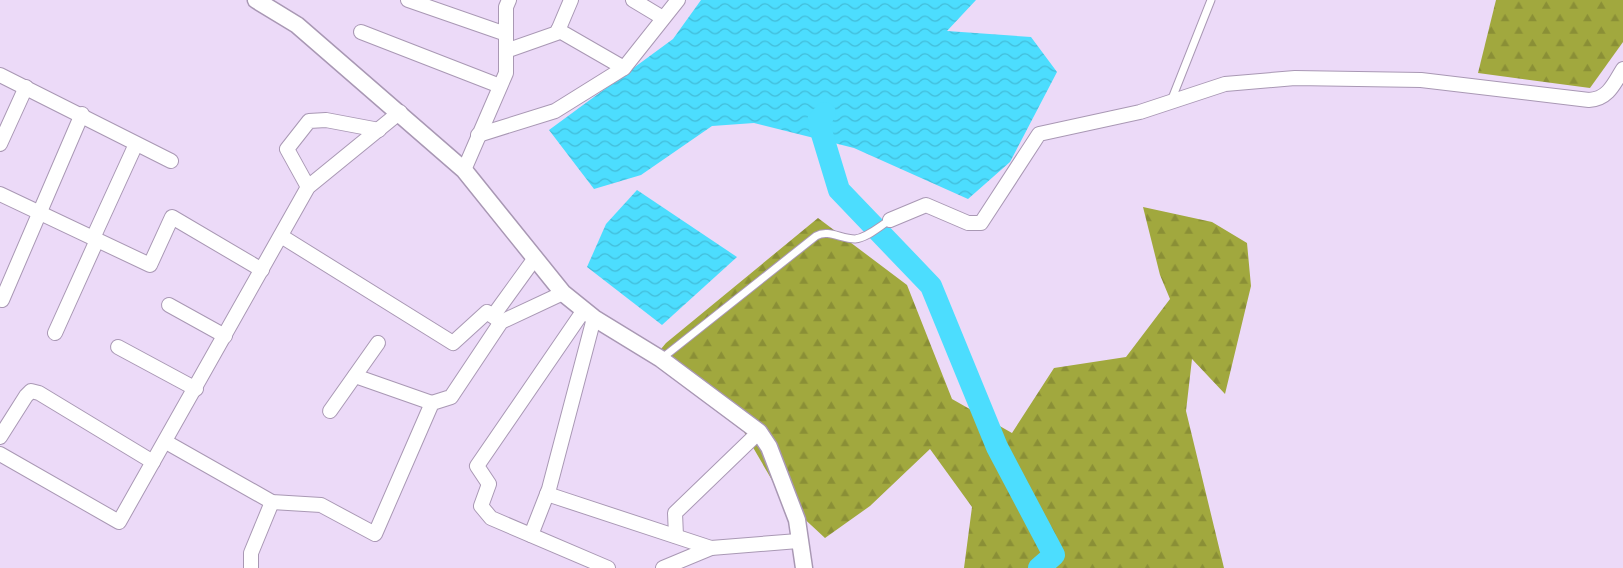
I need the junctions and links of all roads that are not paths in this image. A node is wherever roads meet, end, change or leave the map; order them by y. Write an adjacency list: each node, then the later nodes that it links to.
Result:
1 (257, 0): 19 (street)
2 (408, 0): 11 (street)
3 (509, 0): 11 (street)
4 (571, 0): 9 (street)
5 (634, 0): 8 (street)
6 (678, 0): 8 (street)
7 (1211, 0): 18 (lane)
8 (663, 18): 13 (street)
9 (558, 30): 12 (street); 13 (street)
10 (361, 32): 16 (street)
11 (506, 34): 12 (street)
12 (506, 51): 16 (street)
13 (624, 68): 22 (street)
14 (1623, 69): 18 (street)
15 (0, 75): 17 (street)
16 (500, 86): 22 (street)
17 (26, 87): 20 (street); 23 (street)
18 (1171, 102): 30 (street)
19 (400, 112): 21 (street); 26 (street)
20 (82, 114): 24 (street); 29 (street)
21 (378, 130): 27 (street); 27 (street)
22 (478, 136): 26 (street)
23 (0, 144)
24 (136, 144): 25 (street); 32 (street)
25 (171, 161)
26 (464, 170): 33 (street)
27 (308, 188): 31 (street)
28 (0, 194): 29 (street)
29 (38, 212): 32 (street); 36 (street)
30 (890, 220): 44 (lane)
31 (281, 236): 34 (street); 39 (street)
32 (95, 239): 34 (street); 40 (street)
33 (535, 258): 35 (street); 39 (street)
34 (262, 270): 41 (street)
35 (563, 292): 38 (street); 39 (street)
36 (2, 300)
37 (169, 305): 41 (street)
38 (589, 314): 44 (street); 54 (street); 56 (street)
39 (497, 319): 47 (street)
40 (55, 333)
41 (225, 336): 46 (street)
42 (378, 343): 45 (street)
43 (118, 346): 46 (street)
44 (661, 359): 49 (street)
45 (355, 376): 47 (street); 48 (street)
46 (196, 389): 51 (street)
47 (432, 403): 55 (street)
48 (330, 410)
49 (759, 432): 57 (street); 58 (street)
50 (0, 437): 53 (street)
51 (166, 442): 53 (street); 55 (street)
52 (0, 454): 53 (street)
53 (153, 462)
54 (547, 494): 56 (street); 57 (street)
55 (272, 502): 60 (street)
56 (531, 535): 61 (street)
57 (676, 536): 59 (street)
58 (798, 541): 59 (street); 63 (street)
59 (711, 548): 62 (street)
60 (251, 568)
61 (608, 568)
62 (663, 568)
63 (804, 568)

